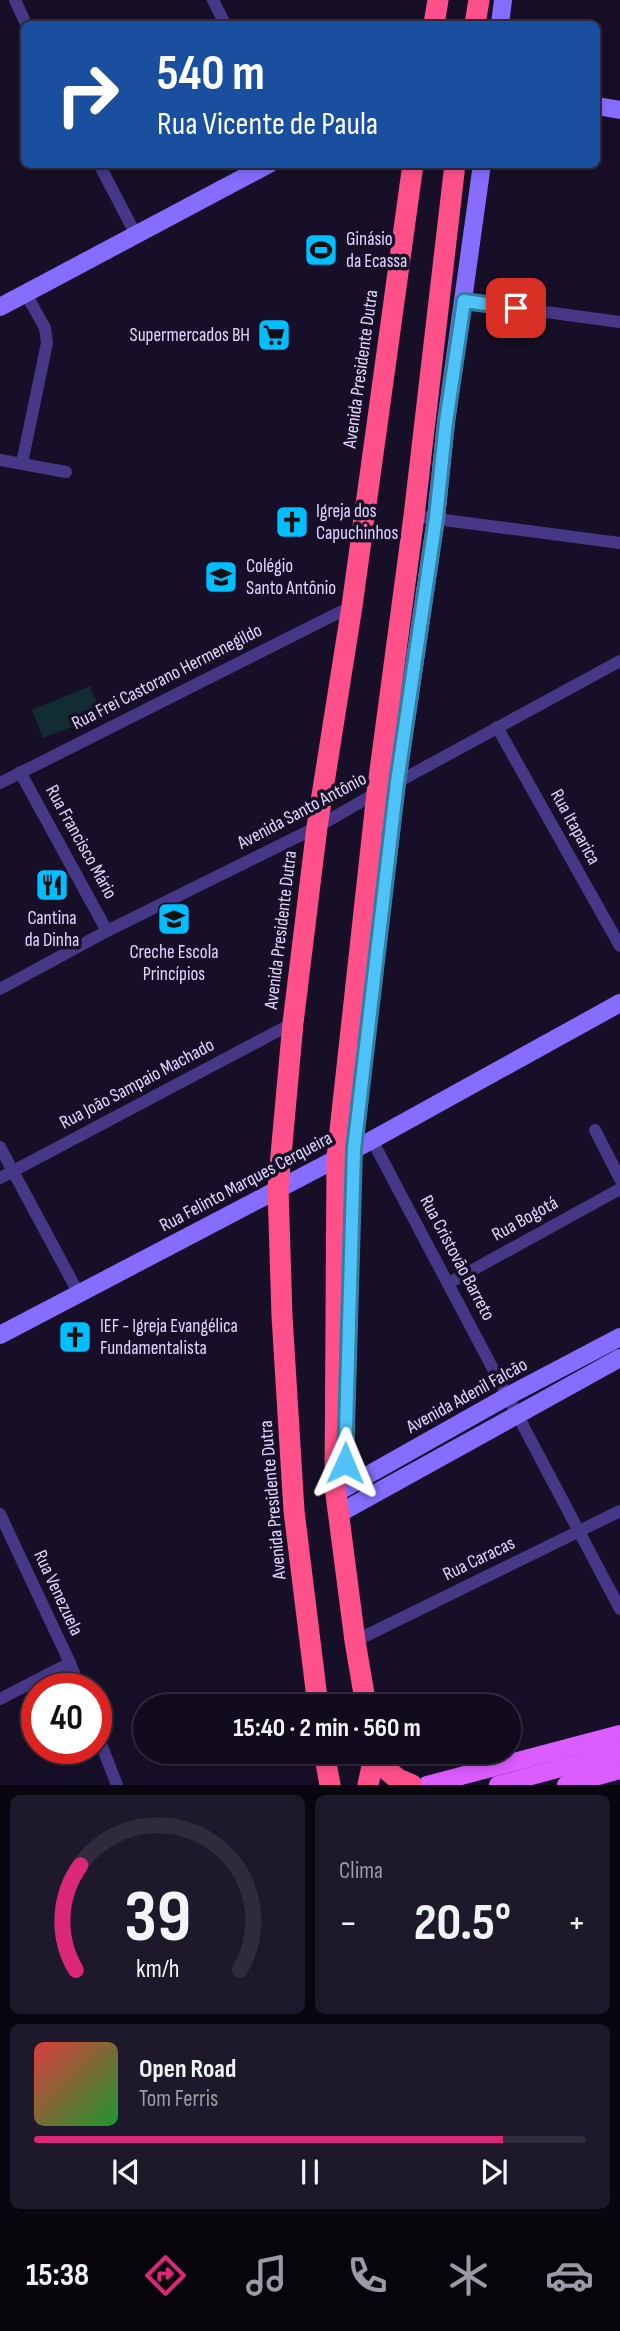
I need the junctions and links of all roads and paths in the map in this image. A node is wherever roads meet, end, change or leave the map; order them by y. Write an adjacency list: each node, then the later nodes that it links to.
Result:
1 (15, 0): 6 (street)
2 (213, 0): 7 (street)
3 (438, 0): 8 (highway)
4 (479, 0): 9 (highway)
5 (503, 0): 10 (street)
6 (25, 21)
7 (224, 21)
8 (434, 21)
9 (476, 21)
10 (500, 21)
11 (600, 107): 12 (street)
12 (620, 110)
13 (101, 168): 20 (street)
14 (262, 168): 20 (street)
15 (412, 168): 32 (highway, Avenida Presidente Dutra)
16 (455, 168): 18 (highway)
17 (481, 168): 19 (street)
18 (451, 203): 19 (street); 25 (highway)
19 (476, 208): 22 (street)
20 (136, 235): 21 (street)
21 (26, 294): 23 (street); 27 (street)
22 (464, 301): 24 (street); 25 (street)
23 (0, 307)
24 (620, 322)
25 (435, 421): 29 (highway); 30 (street)
26 (0, 460): 27 (street)
27 (22, 463): 28 (street)
28 (66, 472)
29 (414, 516): 30 (street); 38 (highway)
30 (436, 518): 31 (street); 36 (street)
31 (620, 543)
32 (352, 606): 35 (street, Rua Frei Castorano Hermenegildo); 39 (highway, Avenida Presidente Dutra)
33 (620, 661): 34 (street, Avenida Santo Antônio)
34 (497, 727): 36 (street, Avenida Santo Antônio); 41 (street, Rua Itaparica)
35 (20, 772): 37 (street, Rua Frei Castorano Hermenegildo); 40 (street, Rua Francisco Mário)
36 (397, 782): 38 (street, Avenida Santo Antônio); 48 (street)
37 (0, 783)
38 (377, 793): 39 (street, Avenida Santo Antônio); 48 (highway)
39 (317, 827): 40 (street, Avenida Santo Antônio); 44 (highway, Avenida Presidente Dutra)
40 (107, 931): 42 (street, Avenida Santo Antônio)
41 (620, 946)
42 (0, 989)
43 (620, 1003): 46 (street, Rua Felinto Marques Cerqueira)
44 (293, 1023): 49 (street, Rua João Sampaio Machado); 52 (highway, Avenida Presidente Dutra)
45 (595, 1130): 51 (street)
46 (372, 1140): 48 (street, Rua Felinto Marques Cerqueira); 54 (street, Rua Cristovão Barreto)
47 (0, 1147): 49 (street)
48 (345, 1154): 52 (street, Rua Felinto Marques Cerqueira); 62 (highway)
49 (13, 1172): 50 (street, Rua João Sampaio Machado); 55 (street)
50 (0, 1178)
51 (620, 1179)
52 (278, 1188): 55 (street, Rua Felinto Marques Cerqueira); 70 (highway, Avenida Presidente Dutra)
53 (620, 1189): 54 (street, Rua Bogotá)
54 (449, 1283): 60 (street, Rua Cristovão Barreto)
55 (79, 1294): 56 (street, Rua Felinto Marques Cerqueira)
56 (0, 1335)
57 (620, 1337): 59 (street, Avenida Adenil Falcão)
58 (620, 1358): 59 (street, Avenida Adenil Falcão)
59 (578, 1370): 60 (street, Avenida Adenil Falcão); 61 (street, Avenida Adenil Falcão)
60 (508, 1396): 61 (street, Rua Cristovão Barreto); 62 (street, Avenida Adenil Falcão)
61 (518, 1413): 62 (street, Avenida Adenil Falcão); 65 (street, Rua Cristovão Barreto)
62 (336, 1498): 67 (highway)
63 (620, 1511): 65 (street, Rua Caracas)
64 (0, 1514): 68 (street, Rua Venezuela)
65 (578, 1531): 66 (street, Rua Cristovão Barreto); 67 (street, Rua Caracas)
66 (620, 1609)
67 (355, 1641): 71 (highway)
68 (70, 1663): 69 (street, Rua Venezuela); 72 (street)
69 (74, 1673)
70 (317, 1694)
71 (364, 1694)
72 (0, 1699)
73 (620, 1734): 88 (main road)
74 (620, 1752): 89 (main road)
75 (109, 1764): 82 (street)
76 (323, 1764): 83 (highway)
77 (326, 1764): 84 (highway)
78 (373, 1764): 85 (highway)
79 (377, 1764): 86 (highway)
80 (384, 1764): 87 (highway)
81 (620, 1770): 90 (main road)
82 (117, 1785)
83 (321, 1785)
84 (330, 1785)
85 (368, 1785)
86 (381, 1785)
87 (412, 1785)
88 (427, 1785)
89 (498, 1785)
90 (566, 1785)

